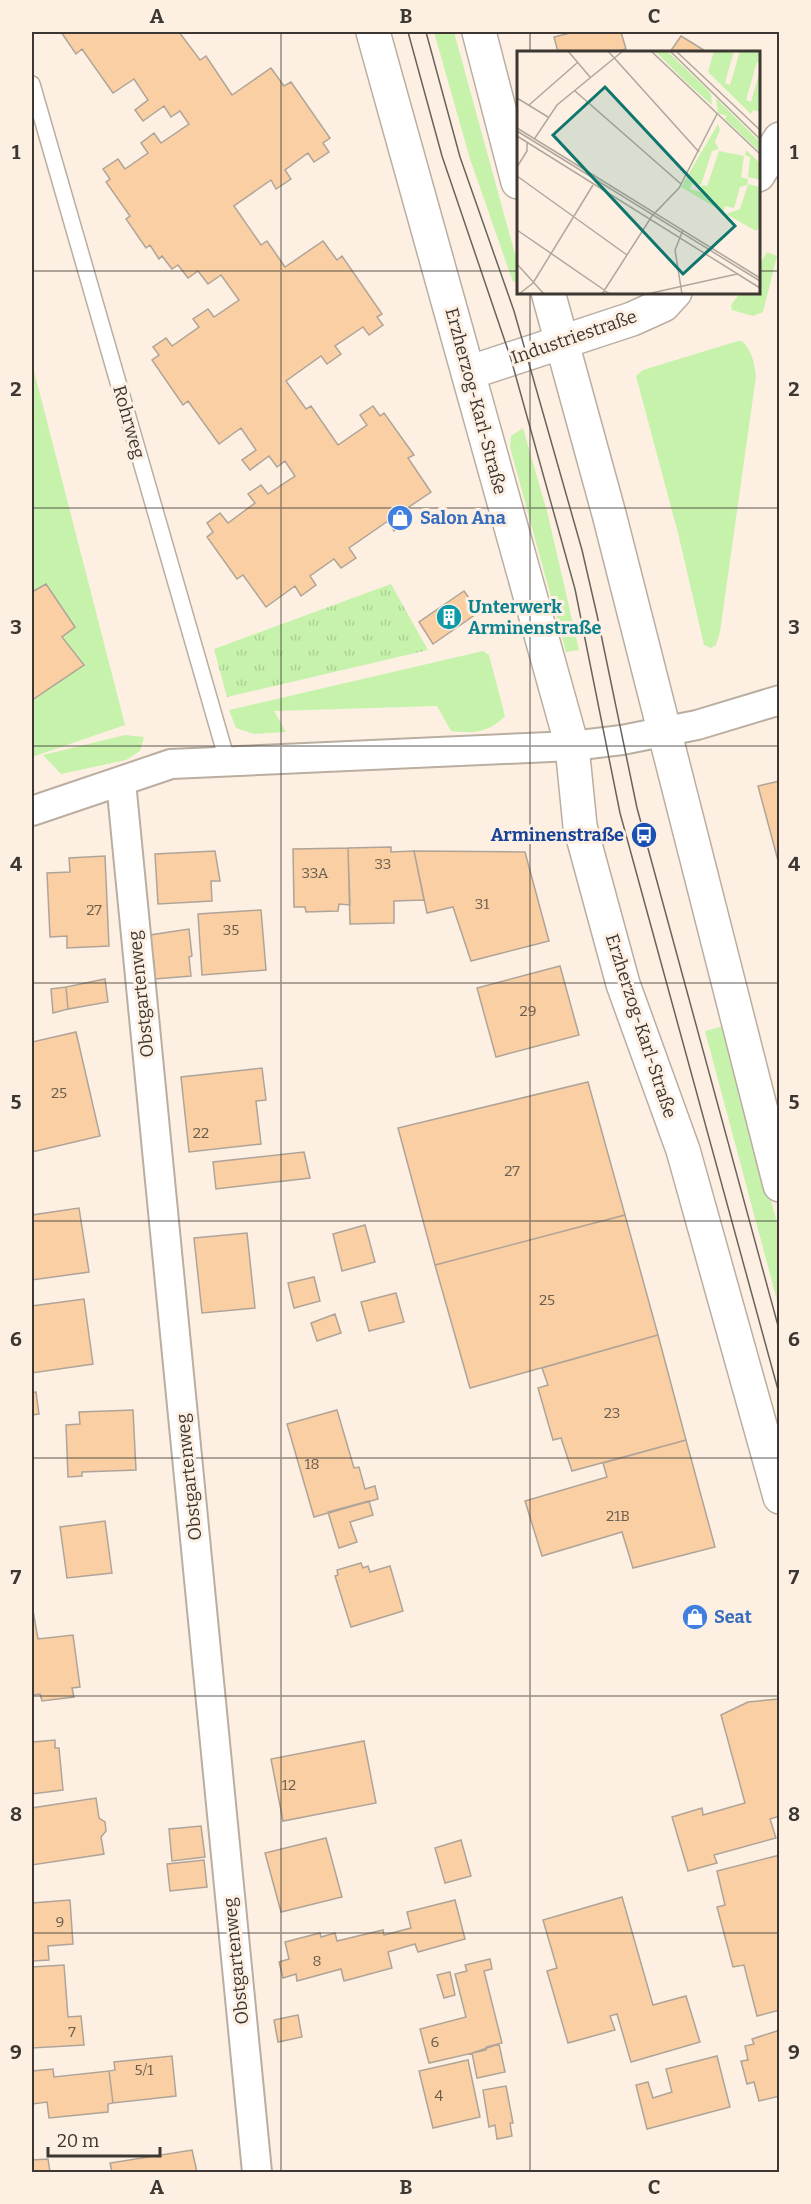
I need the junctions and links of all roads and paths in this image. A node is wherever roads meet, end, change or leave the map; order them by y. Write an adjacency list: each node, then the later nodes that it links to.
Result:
1 (374, 32): 10 (main road, Erzherzog-Karl-Straße)
2 (479, 32): 6 (main road)
3 (32, 84): 14 (lane, Rohrweg)
4 (780, 139): 5 (main road)
5 (760, 173)
6 (517, 174)
7 (549, 294): 9 (main road)
8 (673, 294): 9 (main road, Industriestraße)
9 (562, 343): 10 (main road, Industriestraße); 12 (main road)
10 (468, 373): 13 (main road, Erzherzog-Karl-Straße)
11 (780, 700): 12 (street)
12 (663, 731): 13 (street); 17 (main road)
13 (572, 746): 14 (street); 18 (main road, Erzherzog-Karl-Straße)
14 (227, 760): 15 (street)
15 (121, 782): 16 (street); 19 (street, Obstgartenweg)
16 (32, 811)
17 (780, 1185)
18 (780, 1497)
19 (257, 2172)

